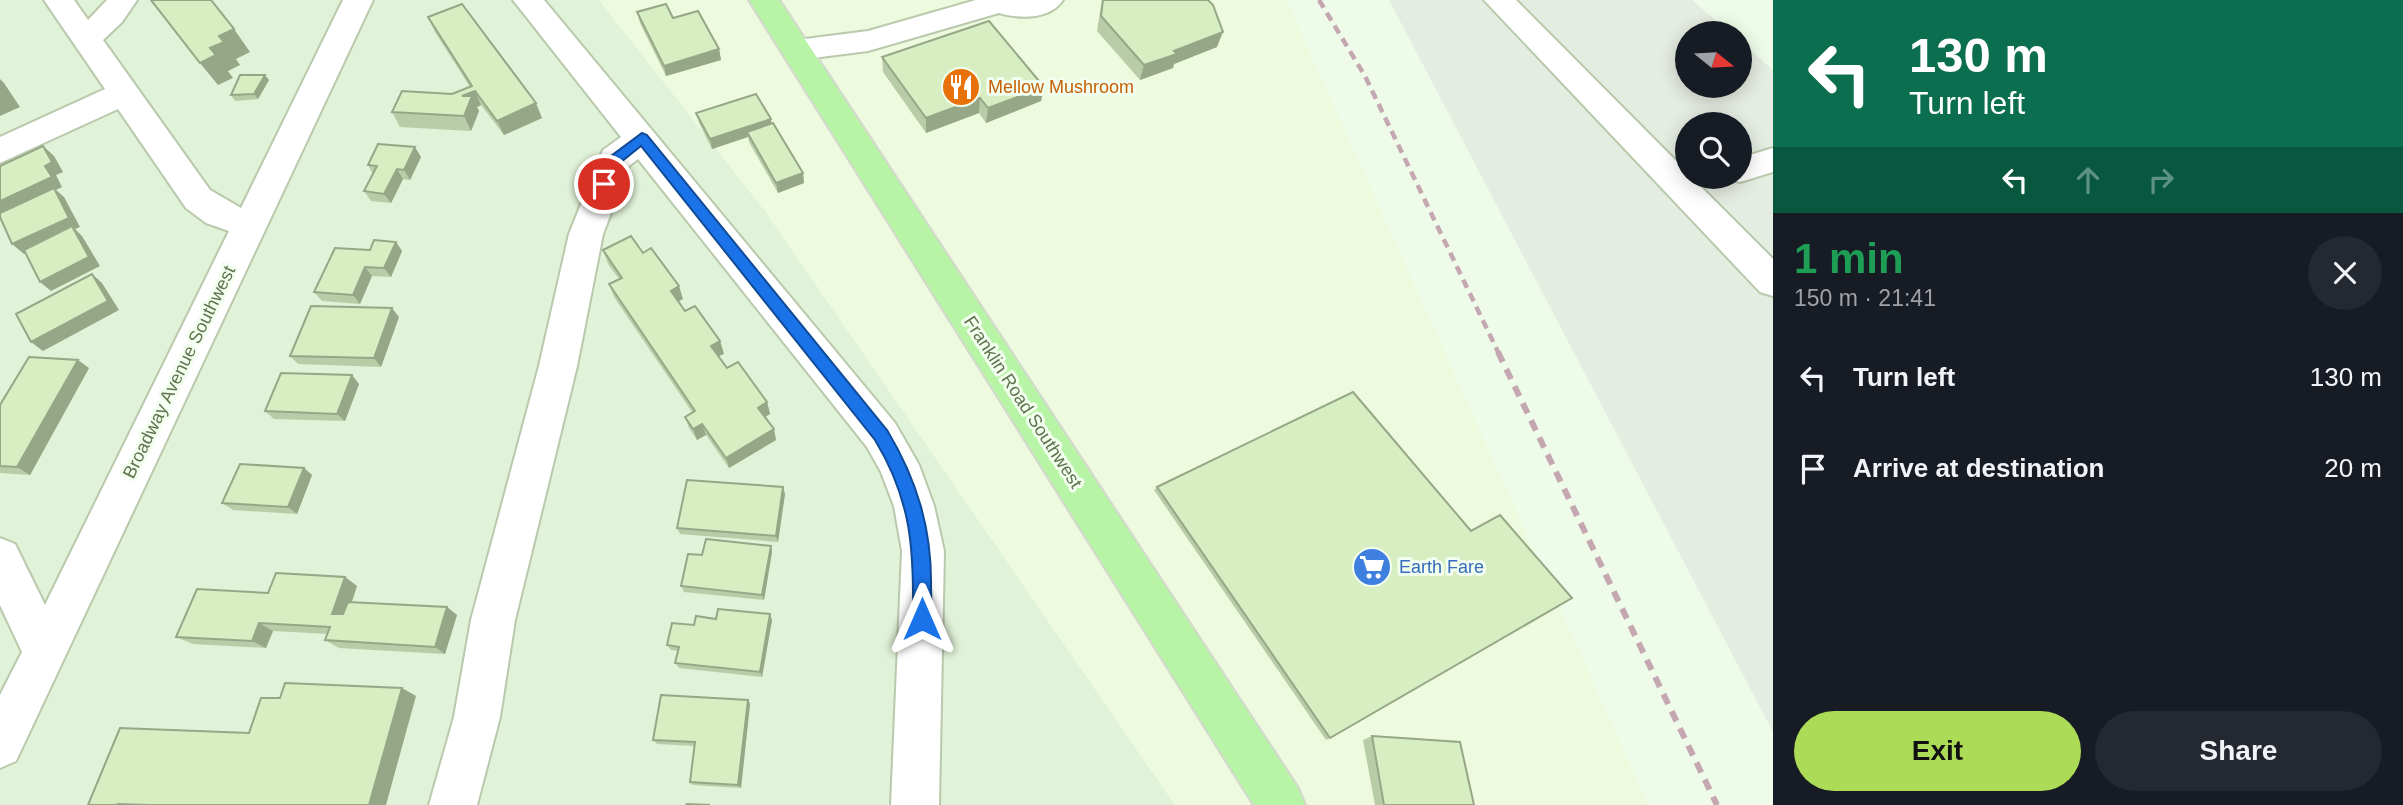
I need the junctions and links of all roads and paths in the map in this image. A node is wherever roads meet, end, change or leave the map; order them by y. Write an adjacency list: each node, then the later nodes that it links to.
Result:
1 (60, 0): 10 (street)
2 (122, 0): 10 (street)
3 (358, 0): 19 (street, Broadway Avenue Southwest)
4 (528, 0): 13 (street)
5 (764, 0): 11 (main road, Franklin Road Southwest)
6 (924, 0): 11 (street)
7 (1048, 0): 9 (street)
8 (1499, 0): 17 (street)
9 (998, 1): 11 (street)
10 (87, 37): 12 (street)
11 (797, 50): 26 (main road, Franklin Road Southwest)
12 (124, 93): 14 (street); 19 (street)
13 (642, 138): 24 (street); 25 (street)
14 (0, 151)
15 (1773, 160): 16 (street)
16 (1752, 166)
17 (1675, 177)
18 (1687, 189): 20 (street)
19 (251, 225): 22 (street, Broadway Avenue Southwest)
20 (1773, 282)
21 (0, 558): 22 (street)
22 (44, 651): 23 (street, Broadway Avenue Southwest)
23 (0, 745)
24 (453, 805)
25 (915, 805)
26 (1281, 805)

